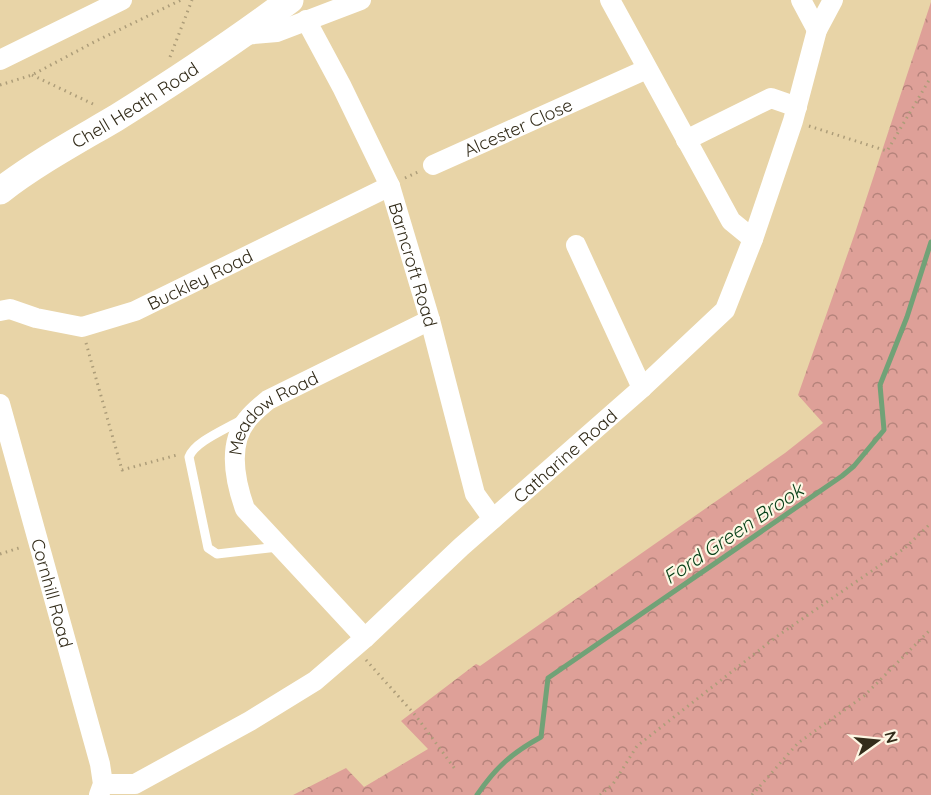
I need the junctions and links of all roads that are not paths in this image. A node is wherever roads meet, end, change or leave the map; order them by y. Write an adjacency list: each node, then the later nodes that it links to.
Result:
1 (122, 0): 8 (street)
2 (361, 0): 6 (street, Chell Heath Road)
3 (610, 0): 9 (street)
4 (801, 0): 7 (street)
5 (832, 0): 7 (street, Catharine Road)
6 (298, 10): 13 (street, Chell Heath Road); 14 (street, Barncroft Road)
7 (817, 30): 10 (street, Catharine Road)
8 (0, 60)
9 (647, 69): 11 (street); 12 (street, Alcester Close)
10 (795, 114): 11 (street); 16 (street, Catharine Road)
11 (687, 140): 16 (street)
12 (433, 165)
13 (13, 175): 15 (street, Chell Heath Road)
14 (390, 186): 18 (street, Buckley Road); 19 (street, Barncroft Road)
15 (0, 191)
16 (753, 239): 20 (street, Catharine Road)
17 (576, 245): 20 (street)
18 (0, 311)
19 (430, 320): 22 (street, Meadow Road); 23 (street, Barncroft Road)
20 (642, 388): 23 (street, Catharine Road)
21 (0, 404): 26 (street, Cornhill Road)
22 (256, 412): 24 (street, Meadow Road); 24 (lane)
23 (494, 519): 25 (street, Catharine Road)
24 (278, 547): 25 (street, Meadow Road)
25 (360, 643): 26 (street, Catharine Road)
26 (101, 789)

